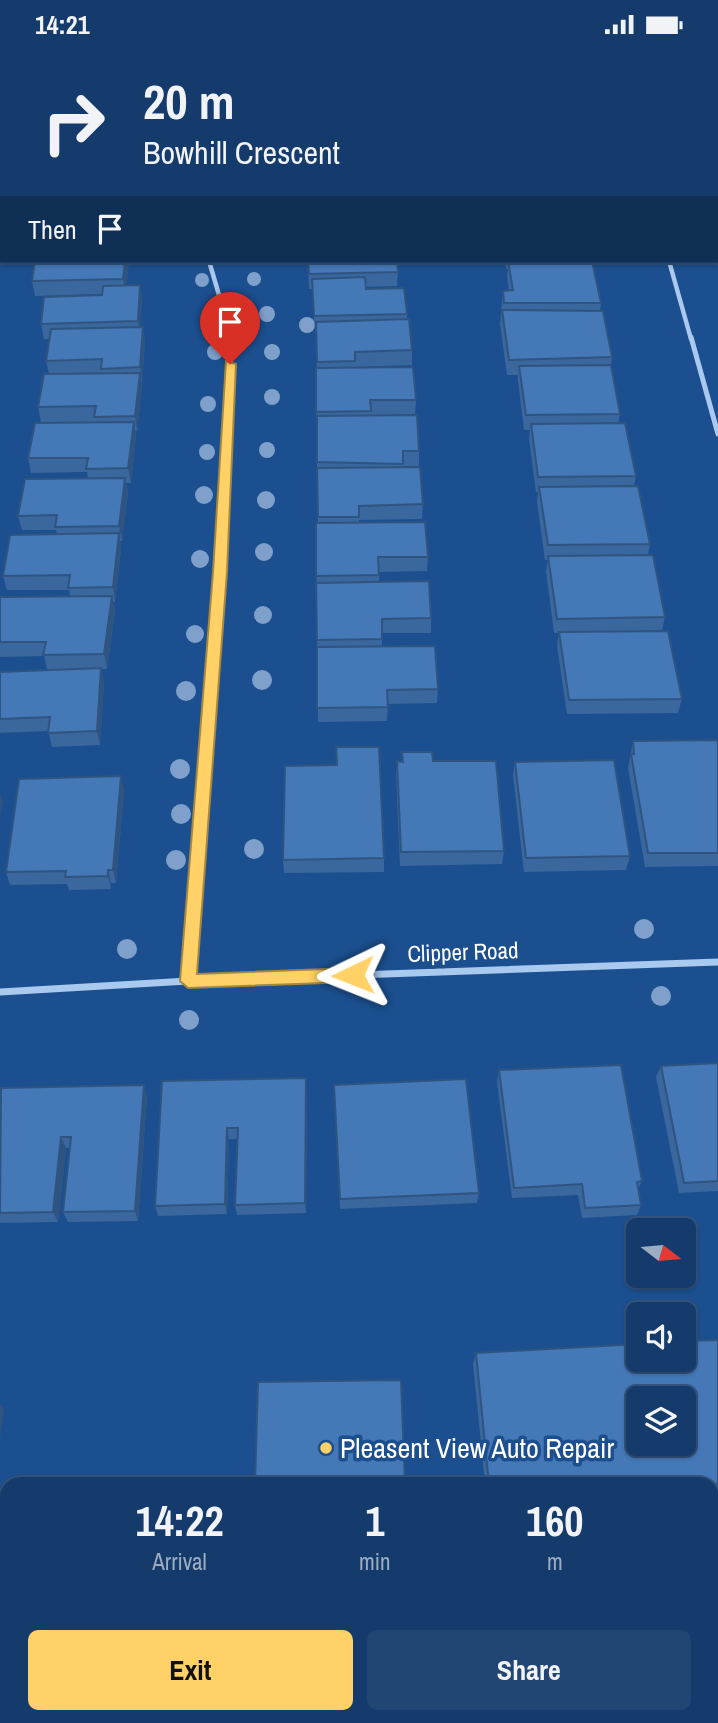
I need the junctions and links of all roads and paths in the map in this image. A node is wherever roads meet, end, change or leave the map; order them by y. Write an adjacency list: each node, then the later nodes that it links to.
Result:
1 (210, 263): 5 (street)
2 (670, 263): 3 (street)
3 (718, 434)
4 (718, 962): 5 (street, Clipper Road)
5 (188, 981): 6 (street, Clipper Road)
6 (0, 992)

